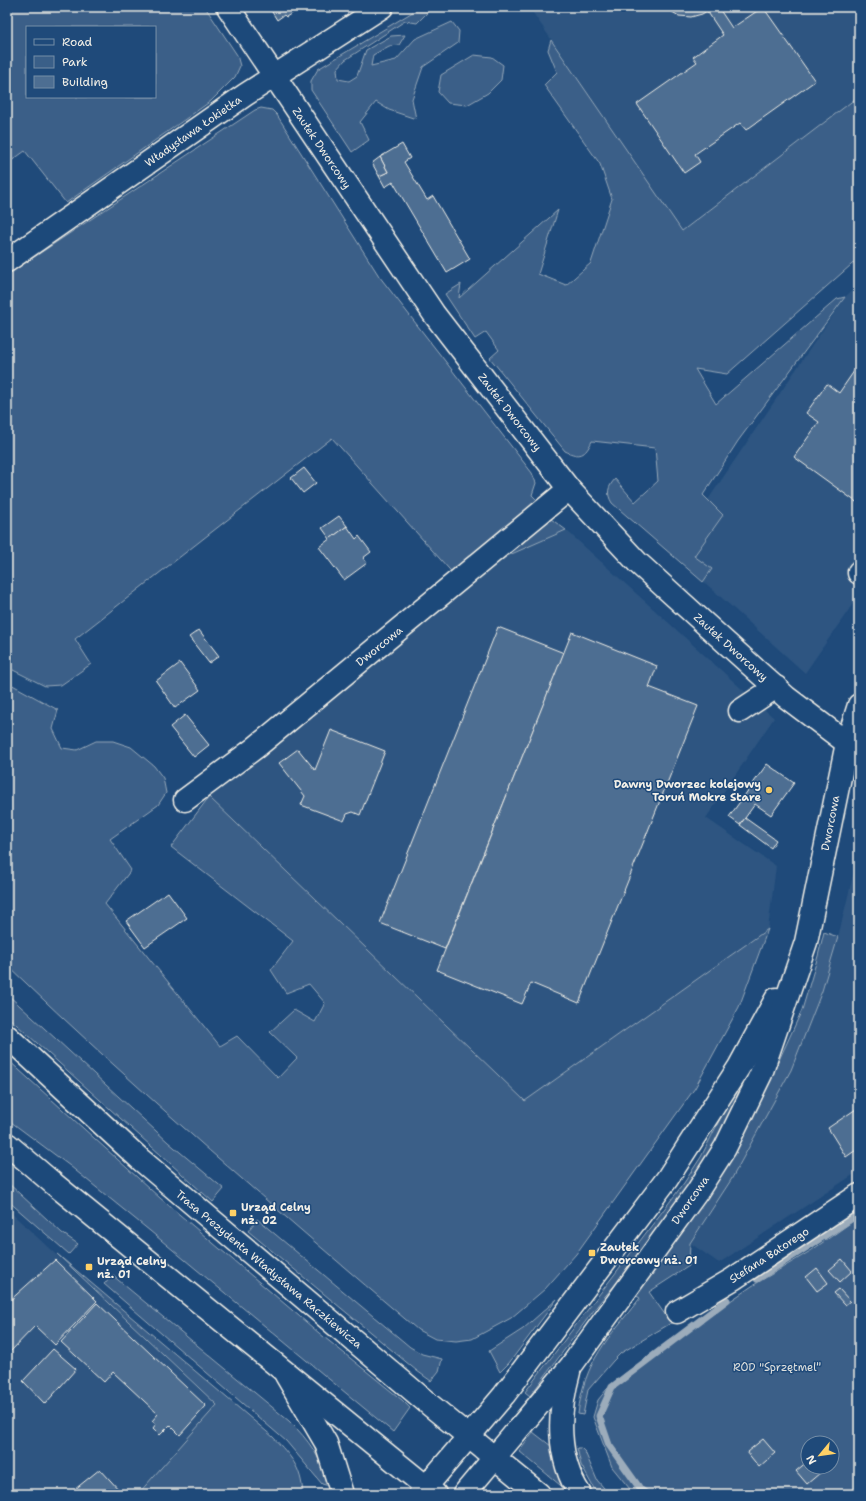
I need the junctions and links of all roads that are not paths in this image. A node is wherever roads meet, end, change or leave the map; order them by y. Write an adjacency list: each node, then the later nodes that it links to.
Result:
1 (228, 7): 3 (street, Zaułek Dworcowy)
2 (382, 7): 3 (street, Władysława Łokietka)
3 (274, 76): 4 (street, Władysława Łokietka); 5 (street, Zaułek Dworcowy)
4 (7, 261)
5 (569, 489): 6 (street, Zaułek Dworcowy); 10 (street, Dworcowa)
6 (776, 687): 8 (street); 9 (street, Zaułek Dworcowy)
7 (859, 705): 9 (street, Dworcowa)
8 (740, 711)
9 (853, 750): 11 (street, Dworcowa)
10 (185, 800)
11 (806, 942): 16 (street, Dworcowa); 18 (street, Dworcowa)
12 (7, 1036): 18 (street, Trasa Prezydenta Władysława Raczkiewicza)
13 (7, 1144): 17 (street)
14 (859, 1195): 15 (street, Stefana Batorego)
15 (677, 1312)
16 (570, 1366): 19 (street, Dworcowa); 24 (street)
17 (285, 1372): 21 (street); 22 (street)
18 (468, 1437): 19 (street, Trasa Prezydenta Władysława Raczkiewicza); 21 (street, Dworcowa)
19 (494, 1458): 20 (street, Dworcowa); 23 (street, Trasa Prezydenta Władysława Raczkiewicza)
20 (469, 1488)
21 (427, 1492)
22 (342, 1494)
23 (539, 1494)
24 (580, 1494)

